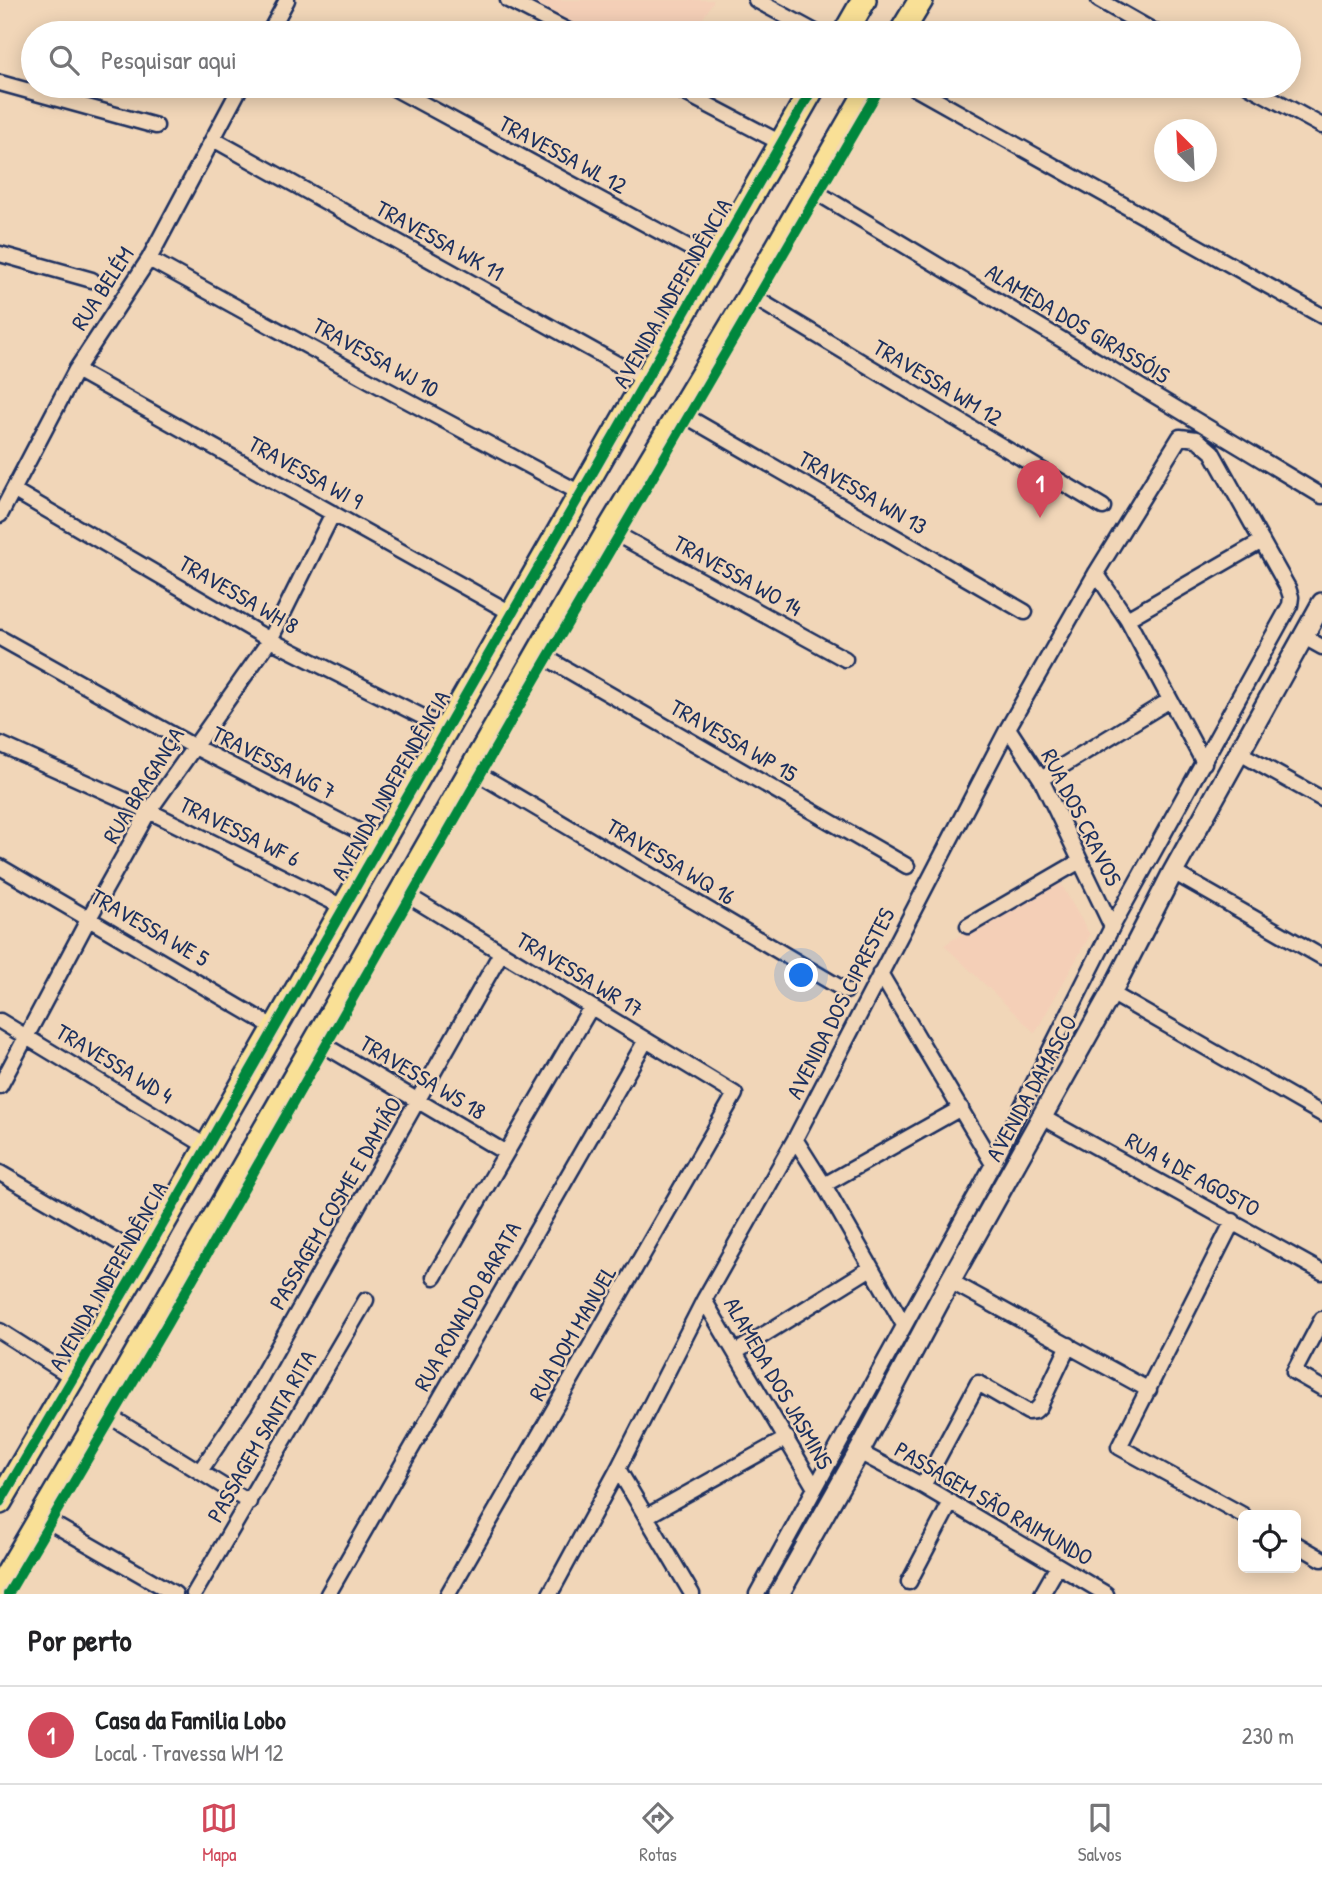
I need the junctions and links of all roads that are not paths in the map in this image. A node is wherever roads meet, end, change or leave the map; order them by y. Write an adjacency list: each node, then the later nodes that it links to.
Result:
1 (287, 0): 8 (street)
2 (508, 0): 9 (street)
3 (757, 0): 10 (street)
4 (864, 0): 11 (main road)
5 (874, 0): 12 (main road)
6 (921, 0): 13 (main road)
7 (1099, 0): 14 (street)
8 (276, 21)
9 (549, 21)
10 (795, 21)
11 (852, 21)
12 (862, 21)
13 (908, 21)
14 (1136, 21)
15 (0, 83): 16 (street)
16 (21, 89)
17 (54, 98): 26 (street)
18 (235, 98): 28 (street, RUA BELÉM)
19 (412, 98): 34 (street, TRAVESSA WL 12)
20 (695, 98): 29 (street)
21 (807, 98): 29 (main road, AVENIDA INDEPENDÊNCIA)
22 (851, 98): 30 (main road)
23 (863, 98): 30 (main road)
24 (932, 98): 37 (street)
25 (1271, 98): 27 (street)
26 (156, 126)
27 (1322, 126)
28 (213, 139): 33 (street, RUA BELÉM); 39 (street, TRAVESSA WK 11)
29 (781, 143): 34 (main road, AVENIDA INDEPENDÊNCIA)
30 (824, 166): 31 (main road)
31 (811, 189): 36 (main road); 43 (street, ALAMEDA DOS GIRASSÓIS)
32 (0, 254): 35 (street)
33 (149, 258): 38 (street, RUA BELÉM); 42 (street, TRAVESSA WJ 10)
34 (714, 261): 39 (main road, AVENIDA INDEPENDÊNCIA)
35 (92, 279)
36 (750, 295): 40 (main road); 44 (street, TRAVESSA WM 12)
37 (1322, 316)
38 (76, 370): 41 (street, RUA BELÉM); 45 (street, TRAVESSA WI 9)
39 (646, 380): 42 (main road, AVENIDA INDEPENDÊNCIA)
40 (679, 412): 47 (main road); 51 (street, TRAVESSA WN 13)
41 (13, 490): 46 (street, RUA BELÉM); 56 (street, TRAVESSA WH 8)
42 (582, 494): 52 (main road, AVENIDA INDEPENDÊNCIA)
43 (1322, 496)
44 (1103, 507)
45 (333, 513): 52 (street, TRAVESSA WI 9); 56 (street, RUA BRAGANÇA)
46 (0, 515)
47 (609, 530): 58 (main road); 59 (street, TRAVESSA WO 14)
48 (1262, 541): 49 (street, AVENIDA DOS CIPRESTES); 53 (street); 66 (street, AVENIDA DAMASCO)
49 (1096, 573): 53 (street); 62 (street, AVENIDA DOS CIPRESTES)
50 (1322, 604): 54 (street, AVENIDA DAMASCO)
51 (1025, 611)
52 (513, 614): 61 (main road, AVENIDA INDEPENDÊNCIA)
53 (1127, 619): 60 (street)
54 (1304, 637): 57 (street); 65 (street, AVENIDA DAMASCO)
55 (0, 638): 64 (street, TRAVESSA WG 7)
56 (270, 640): 61 (street, TRAVESSA WH 8); 64 (street, RUA BRAGANÇA)
57 (1322, 647)
58 (538, 653): 67 (main road); 73 (street, TRAVESSA WP 15)
59 (845, 660)
60 (1170, 700): 66 (street); 68 (street)
61 (447, 729): 71 (main road, AVENIDA INDEPENDÊNCIA)
62 (1008, 729): 68 (street, RUA DOS CRAVOS); 83 (street, AVENIDA DOS CIPRESTES)
63 (0, 744): 70 (street, TRAVESSA WF 6)
64 (193, 746): 70 (street, RUA BRAGANÇA); 71 (street, TRAVESSA WG 7)
65 (1238, 752): 69 (street); 75 (street, AVENIDA DAMASCO)
66 (1204, 763): 80 (street, AVENIDA DAMASCO)
67 (472, 770): 76 (main road); 84 (street, TRAVESSA WQ 16)
68 (1041, 779): 72 (street, RUA DOS CRAVOS)
69 (1322, 799)
70 (149, 811): 77 (street, TRAVESSA WF 6); 78 (street, RUA BRAGANÇA)
71 (382, 842): 77 (main road, AVENIDA INDEPENDÊNCIA)
72 (1080, 861): 79 (street); 80 (street, RUA DOS CRAVOS)
73 (907, 866)
74 (0, 867): 78 (street, TRAVESSA WE 5)
75 (1173, 872): 82 (street); 85 (street, AVENIDA DAMASCO)
76 (402, 892): 81 (street, TRAVESSA WR 17); 91 (main road)
77 (343, 907): 88 (main road, AVENIDA INDEPENDÊNCIA)
78 (89, 918): 88 (street, TRAVESSA WE 5); 89 (street, RUA BRAGANÇA)
79 (968, 926)
80 (1112, 927): 101 (street, AVENIDA DAMASCO)
81 (501, 953): 86 (street, TRAVESSA WR 17); 94 (street, PASSAGEM COSME E DAMIÃO)
82 (1322, 957)
83 (880, 973): 95 (street); 98 (street, AVENIDA DOS CIPRESTES)
84 (846, 991)
85 (1111, 993): 96 (street); 97 (street, AVENIDA DAMASCO)
86 (591, 1007): 90 (street, TRAVESSA WR 17); 100 (street)
87 (0, 1021): 89 (street, TRAVESSA WD 4)
88 (275, 1028): 99 (main road, AVENIDA INDEPENDÊNCIA)
89 (27, 1036): 92 (street, RUA BRAGANÇA); 99 (street, TRAVESSA WD 4)
90 (646, 1040): 93 (street, TRAVESSA WR 17); 140 (street, RUA RONALDO BARATA)
91 (317, 1041): 94 (street, TRAVESSA WS 18); 120 (main road)
92 (0, 1086)
93 (735, 1094): 141 (street, RUA DOM MANUEL)
94 (419, 1101): 100 (street, TRAVESSA WS 18); 124 (street, PASSAGEM COSME E DAMIÃO)
95 (961, 1108): 101 (street); 103 (street)
96 (1322, 1114)
97 (1042, 1117): 104 (street, RUA 4 DE AGOSTO); 109 (street, AVENIDA DAMASCO)
98 (795, 1139): 103 (street); 111 (street, AVENIDA DOS CIPRESTES)
99 (206, 1146): 105 (main road, AVENIDA INDEPENDÊNCIA)
100 (506, 1153): 108 (street)
101 (993, 1164): 113 (street, AVENIDA DAMASCO)
102 (0, 1173): 105 (street)
103 (824, 1185): 106 (street)
104 (1233, 1221): 107 (street, RUA 4 DE AGOSTO); 119 (street)
105 (144, 1257): 117 (main road, AVENIDA INDEPENDÊNCIA)
106 (871, 1268): 113 (street); 116 (street)
107 (1322, 1272)
108 (434, 1278)
109 (950, 1281): 115 (street); 122 (street, AVENIDA DAMASCO)
110 (366, 1300): 128 (street, PASSAGEM SANTA RITA)
111 (704, 1300): 116 (street, ALAMEDA DOS JASMINS); 123 (street, AVENIDA DOS CIPRESTES)
112 (1322, 1319): 118 (street)
113 (904, 1325): 126 (street, AVENIDA DAMASCO)
114 (0, 1331): 117 (street)
115 (1069, 1345): 119 (street); 125 (street)
116 (736, 1352): 121 (street, ALAMEDA DOS JASMINS)
117 (74, 1378): 127 (main road, AVENIDA INDEPENDÊNCIA)
118 (1322, 1388)
119 (1149, 1390): 130 (street)
120 (103, 1412): 124 (street); 132 (main road)
121 (786, 1438): 126 (street, ALAMEDA DOS JASMINS); 131 (street)
122 (859, 1452): 125 (street, PASSAGEM SÃO RAIMUNDO); 145 (street, AVENIDA DAMASCO)
123 (618, 1469): 131 (street); 142 (street, AVENIDA DOS CIPRESTES)
124 (200, 1471): 128 (street)
125 (923, 1486): 129 (street, PASSAGEM SÃO RAIMUNDO)
126 (815, 1488): 144 (street, AVENIDA DAMASCO)
127 (3, 1491)
128 (249, 1502): 139 (street, PASSAGEM SANTA RITA)
129 (951, 1502): 135 (street, PASSAGEM SÃO RAIMUNDO); 136 (street)
130 (1238, 1512)
131 (647, 1516): 143 (street)
132 (41, 1517): 137 (main road); 138 (street)
133 (1301, 1547): 134 (street)
134 (1322, 1559)
135 (1058, 1566): 146 (street); 147 (street, PASSAGEM SÃO RAIMUNDO)
136 (909, 1583)
137 (0, 1587)
138 (175, 1594)
139 (194, 1594)
140 (328, 1594)
141 (449, 1594)
142 (550, 1594)
143 (692, 1594)
144 (757, 1594)
145 (779, 1594)
146 (1042, 1594)
147 (1107, 1594)

